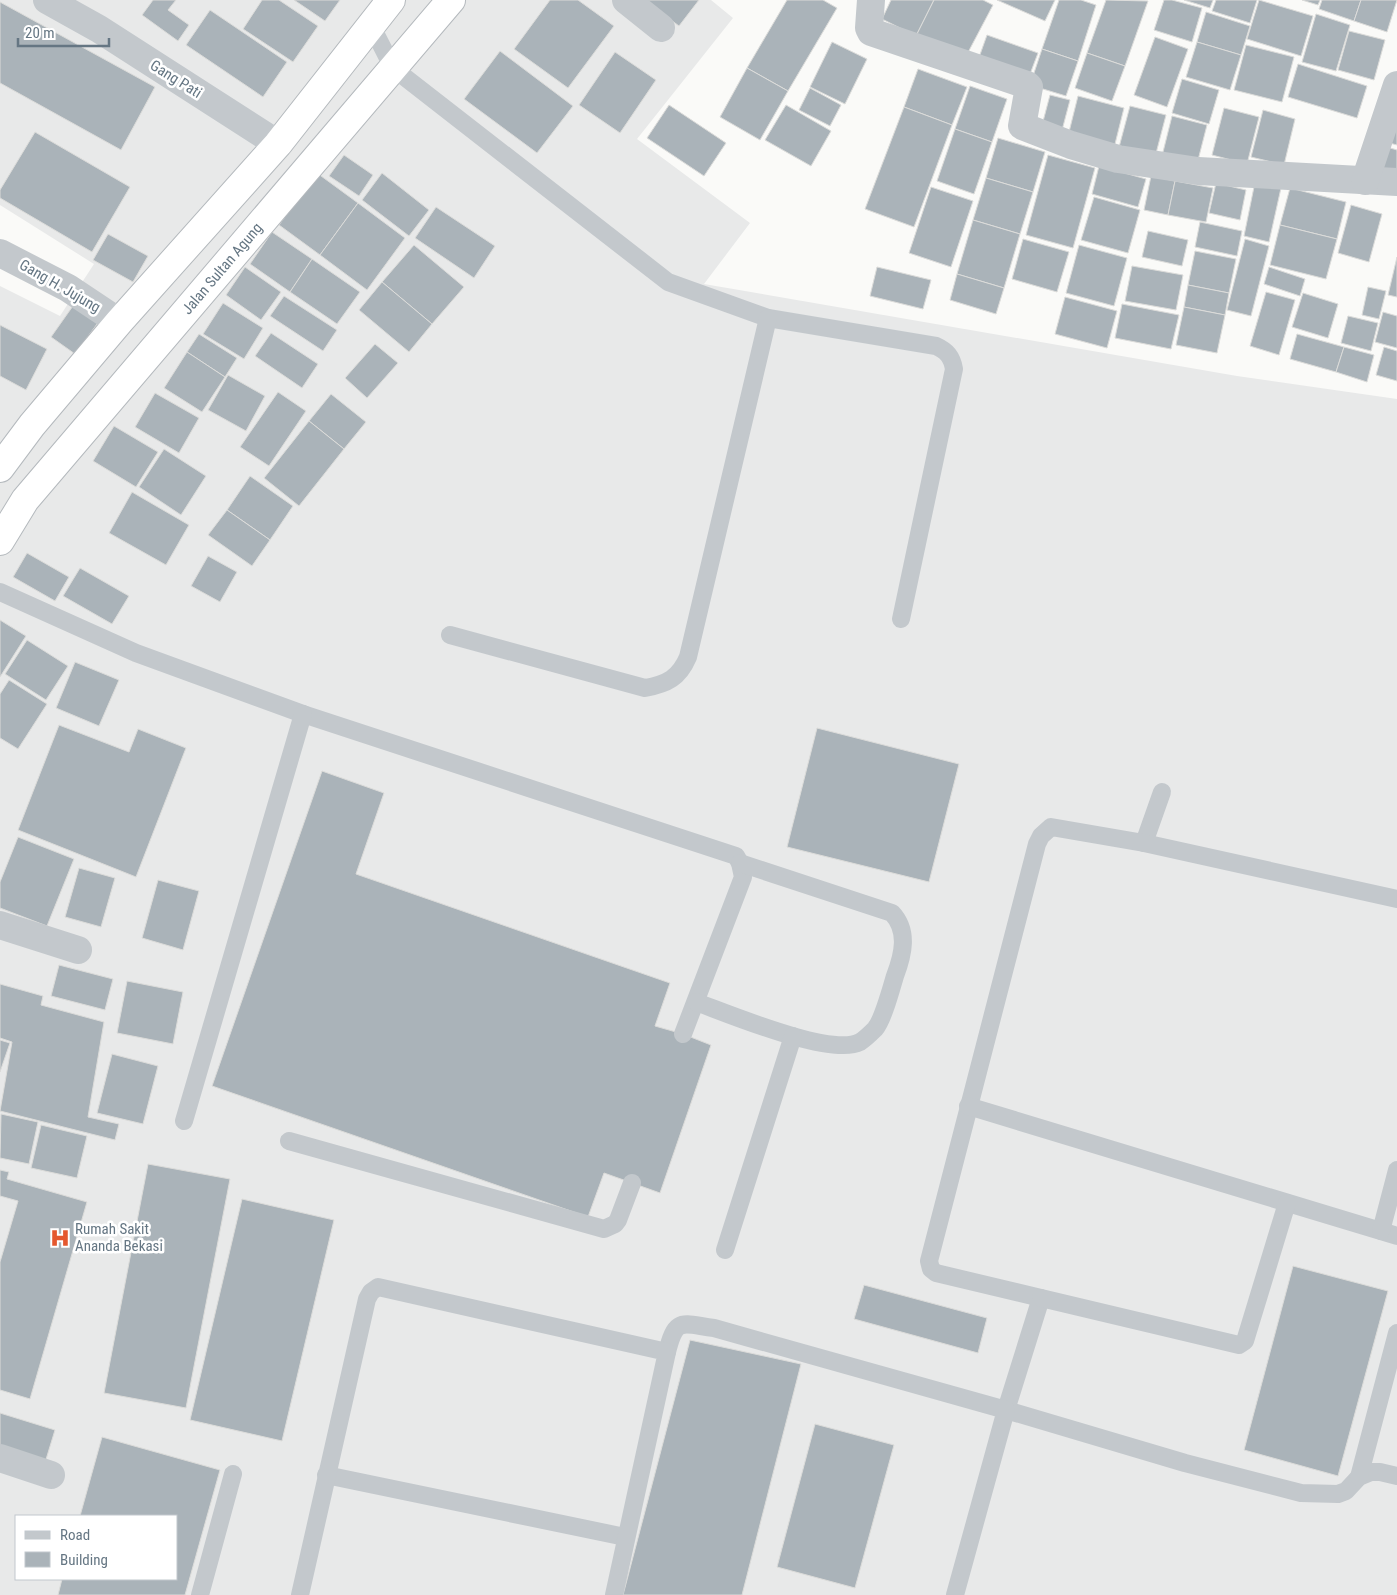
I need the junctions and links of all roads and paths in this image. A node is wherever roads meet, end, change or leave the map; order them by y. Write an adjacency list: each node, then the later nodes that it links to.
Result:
1 (47, 0): 10 (street, Gang Pati)
2 (391, 0): 6 (highway)
3 (452, 0): 8 (highway, Jalan Sultan Agung)
4 (626, 0): 7 (street)
5 (871, 0): 11 (street)
6 (371, 25): 8 (lane); 10 (highway)
7 (661, 28)
8 (393, 68): 14 (lane); 17 (highway, Jalan Sultan Agung)
9 (1397, 85): 11 (street)
10 (278, 144): 15 (highway)
11 (1364, 181): 12 (street)
12 (1397, 182)
13 (0, 253): 15 (street, Gang H. Jujung)
14 (768, 318): 19 (lane); 20 (lane)
15 (119, 322): 16 (highway)
16 (0, 468)
17 (0, 540)
18 (0, 592): 21 (lane)
19 (901, 619)
20 (450, 635)
21 (303, 714): 24 (lane); 32 (lane)
22 (1162, 792): 23 (lane)
23 (1144, 843): 25 (lane); 31 (lane)
24 (740, 863): 28 (lane); 30 (lane)
25 (1397, 899)
26 (0, 926): 27 (street)
27 (78, 950)
28 (696, 1002): 29 (lane); 30 (lane)
29 (683, 1034)
30 (793, 1036): 38 (lane)
31 (968, 1106): 36 (lane); 39 (lane)
32 (184, 1121)
33 (289, 1142): 35 (lane)
34 (1397, 1170): 37 (lane)
35 (632, 1183)
36 (1287, 1203): 37 (lane); 39 (lane)
37 (1389, 1234)
38 (725, 1250)
39 (1041, 1298): 42 (lane)
40 (1397, 1333): 48 (lane)
41 (666, 1352): 42 (lane); 46 (lane); 49 (lane)
42 (1006, 1410): 48 (lane); 53 (lane)
43 (0, 1458): 45 (street)
44 (233, 1474): 50 (lane)
45 (51, 1475)
46 (326, 1475): 49 (lane); 51 (lane)
47 (1397, 1476): 48 (lane)
48 (1359, 1477)
49 (625, 1537): 52 (lane)
50 (200, 1595)
51 (300, 1595)
52 (614, 1595)
53 (956, 1595)

